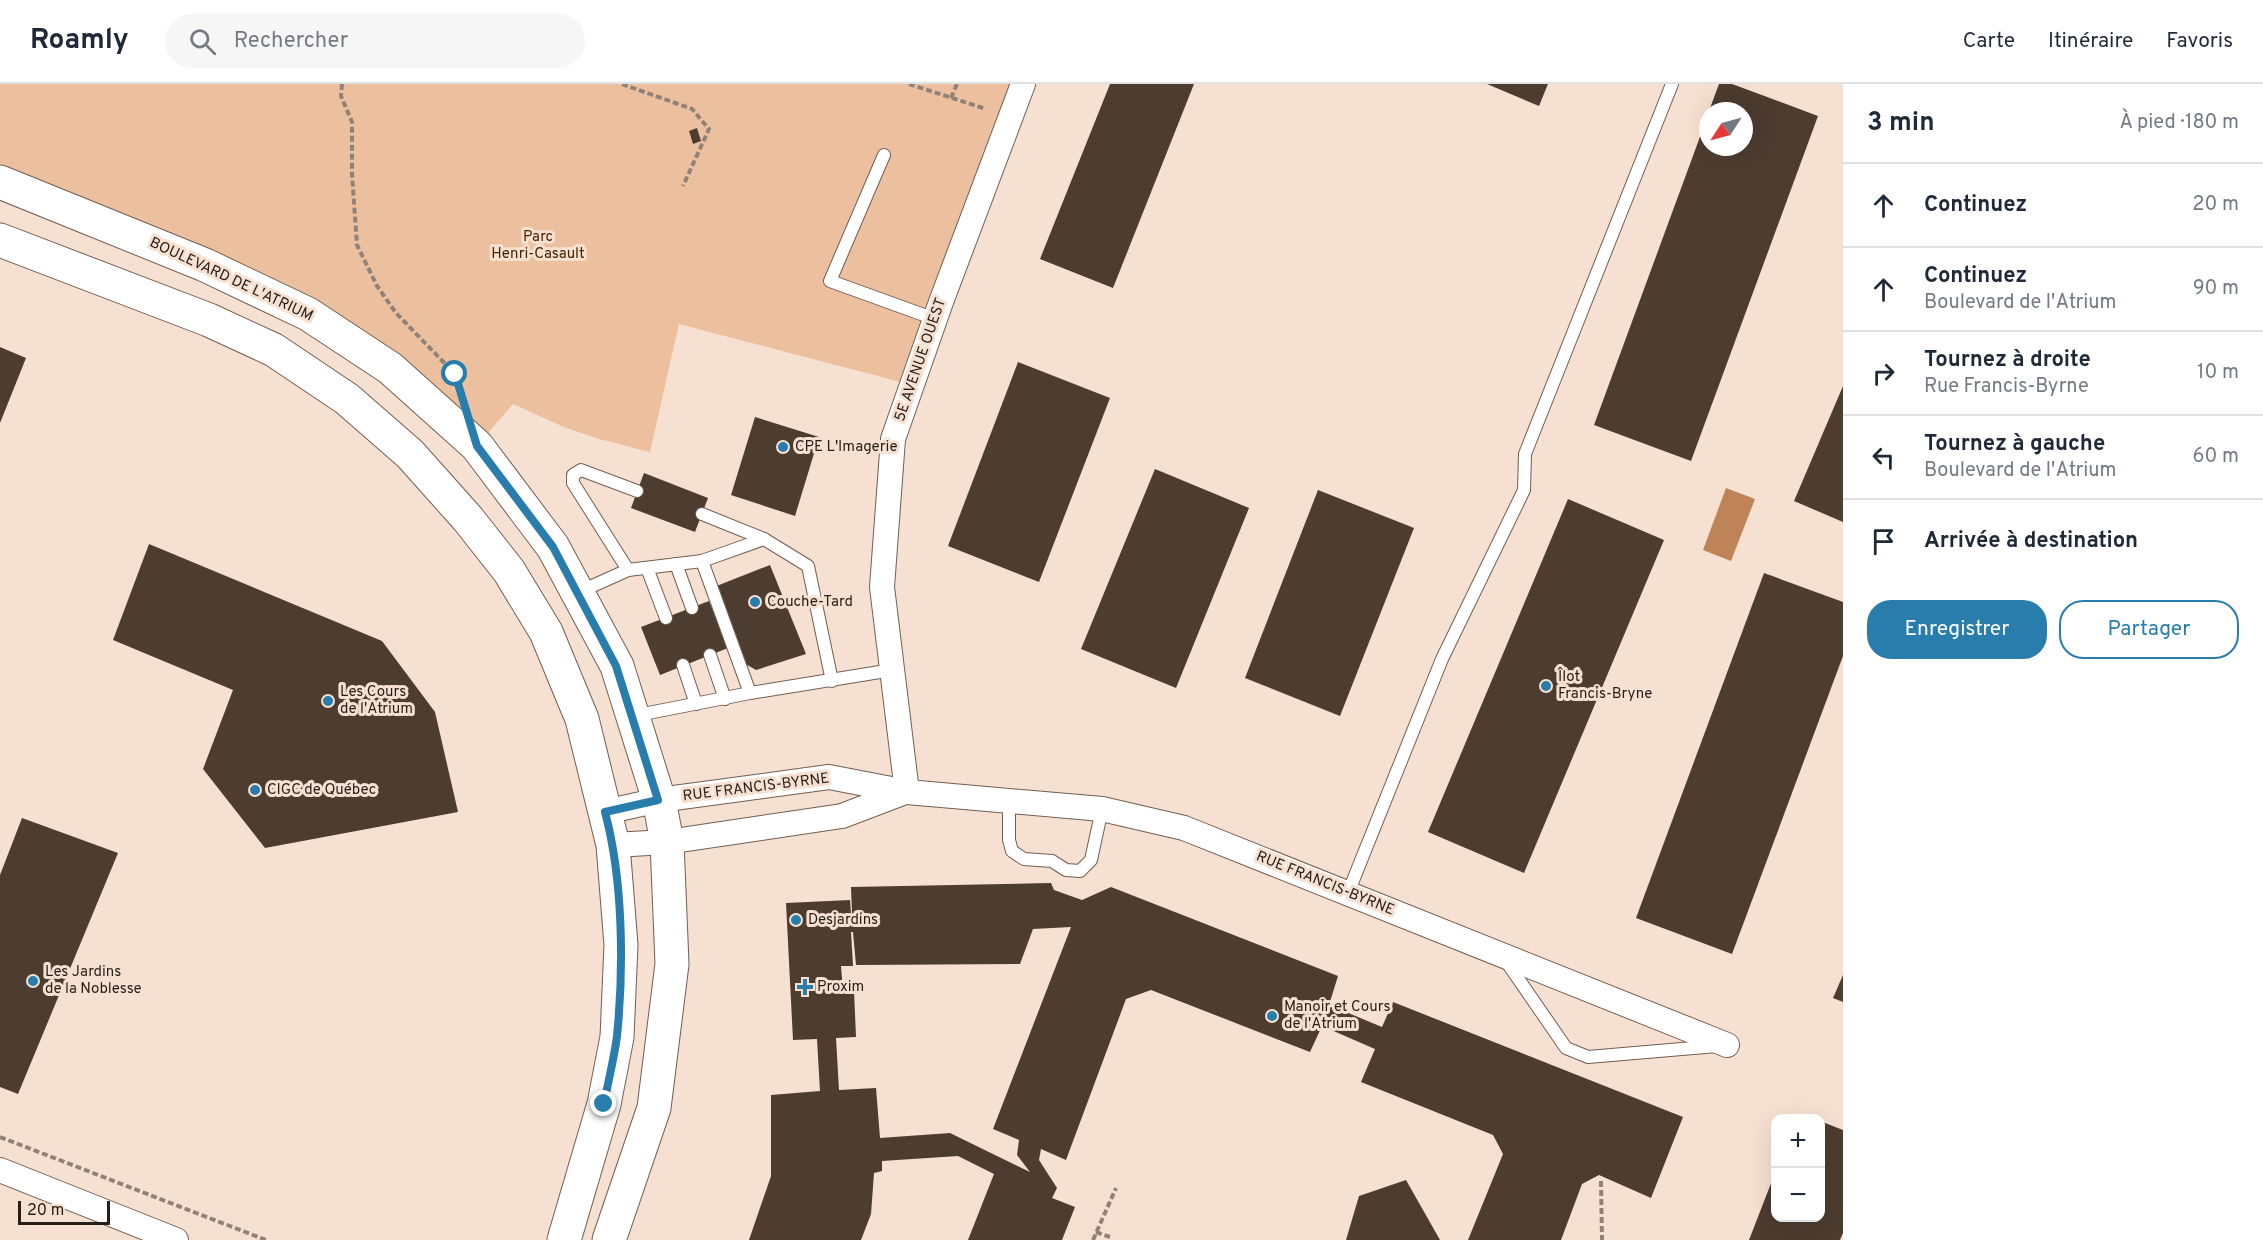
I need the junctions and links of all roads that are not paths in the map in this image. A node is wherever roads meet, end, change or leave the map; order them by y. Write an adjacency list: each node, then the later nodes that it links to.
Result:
1 (1023, 84): 6 (street, 5E AVENUE OUEST)
2 (1672, 84): 32 (lane)
3 (884, 155): 6 (lane)
4 (0, 182): 14 (street, BOULEVARD DE L'ATRIUM)
5 (0, 240): 29 (street)
6 (935, 319): 19 (street, 5E AVENUE OUEST)
7 (637, 491): 13 (lane)
8 (702, 514): 9 (lane)
9 (764, 539): 10 (lane); 20 (lane)
10 (702, 561): 11 (lane); 21 (lane)
11 (676, 564): 12 (lane); 15 (lane)
12 (647, 568): 13 (lane); 16 (lane)
13 (628, 570): 14 (lane)
14 (578, 593): 24 (street, BOULEVARD DE L'ATRIUM)
15 (692, 608)
16 (666, 618)
17 (710, 655): 22 (lane)
18 (684, 665): 23 (lane)
19 (892, 670): 20 (lane); 25 (street, 5E AVENUE OUEST)
20 (832, 681): 21 (lane)
21 (750, 693): 22 (lane)
22 (725, 699): 23 (lane)
23 (696, 704): 24 (lane)
24 (633, 716): 26 (street, BOULEVARD DE L'ATRIUM)
25 (907, 792): 26 (street, RUE FRANCIS-BYRNE); 27 (street, RUE FRANCIS-BYRNE); 30 (street, RUE FRANCIS-BYRNE)
26 (658, 800): 29 (street, RUE FRANCIS-BYRNE); 30 (street, BOULEVARD DE L'ATRIUM)
27 (1009, 801): 28 (street, RUE FRANCIS-BYRNE); 28 (lane)
28 (1102, 809): 32 (street, RUE FRANCIS-BYRNE)
29 (605, 812): 31 (street)
30 (667, 842): 31 (street, RUE FRANCIS-BYRNE); 38 (street, BOULEVARD DE L'ATRIUM)
31 (614, 845): 37 (street)
32 (1348, 893): 33 (street, RUE FRANCIS-BYRNE)
33 (1501, 954): 34 (street, RUE FRANCIS-BYRNE); 34 (lane)
34 (1727, 1045)
35 (0, 1170): 36 (street)
36 (176, 1240)
37 (564, 1240)
38 (609, 1240)

